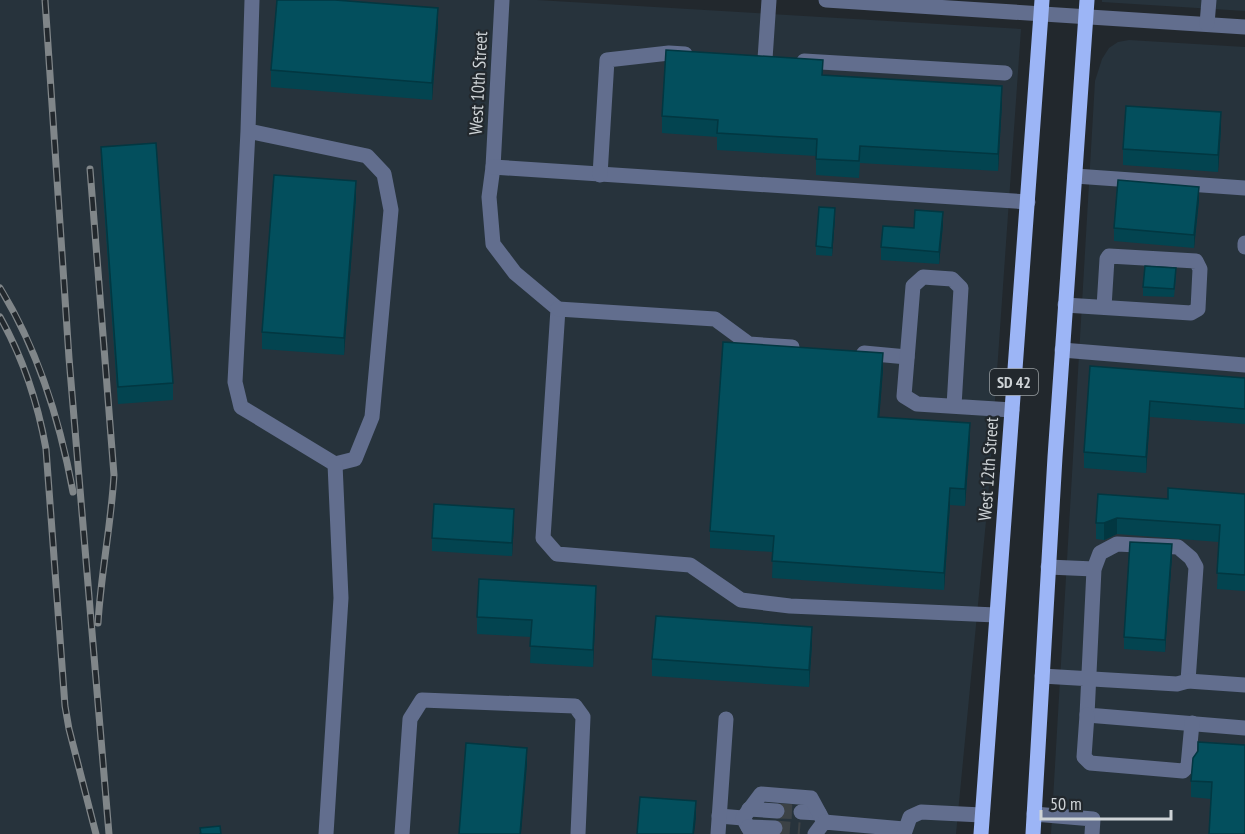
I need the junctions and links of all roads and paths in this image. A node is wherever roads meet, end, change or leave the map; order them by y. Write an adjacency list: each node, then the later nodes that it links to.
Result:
1 (252, 0): 14 (street)
2 (502, 0): 15 (street, West 10th Street)
3 (769, 0): 13 (street)
4 (826, 0): 7 (street)
5 (1087, 0): 9 (main road, SD 42)
6 (1209, 0): 10 (street)
7 (857, 1): 8 (street)
8 (1042, 7): 9 (street); 19 (main road, West 12th Street / SD 42)
9 (1086, 17): 10 (street); 17 (main road, SD 42)
10 (1207, 24): 11 (street)
11 (1245, 27)
12 (705, 55): 16 (street)
13 (1005, 74)
14 (248, 131): 30 (street); 30 (street)
15 (493, 167): 16 (street); 22 (street, West 10th Street)
16 (600, 174): 19 (street)
17 (1075, 176): 18 (street); 20 (main road, SD 42)
18 (1245, 188)
19 (1028, 202): 29 (main road, West 12th Street / SD 42)
20 (1065, 305): 21 (street); 24 (main road, SD 42)
21 (1104, 307): 21 (street)
22 (558, 309): 23 (street); 33 (street)
23 (805, 348)
24 (1062, 350): 27 (street); 31 (main road, SD 42)
25 (850, 352): 26 (street)
26 (907, 357): 28 (street); 28 (street)
27 (1245, 365)
28 (954, 406): 29 (street)
29 (1012, 410): 33 (main road, West 12th Street / SD 42)
30 (335, 464): 53 (street)
31 (1048, 567): 32 (street); 34 (main road, SD 42)
32 (1094, 569): 35 (street); 36 (street)
33 (996, 615): 45 (main road, West 12th Street / SD 42)
34 (1042, 676): 35 (street); 44 (main road, SD 42)
35 (1088, 679): 36 (street); 38 (street)
36 (1188, 681): 37 (street)
37 (1245, 685)
38 (1087, 715): 40 (street); 40 (street)
39 (726, 719): 46 (street)
40 (1192, 723): 41 (street)
41 (1245, 728)
42 (777, 811): 47 (street)
43 (801, 812): 48 (street)
44 (1034, 814): 58 (main road, SD 42); 59 (street)
45 (982, 815): 52 (street); 57 (main road, West 12th Street)
46 (719, 816): 47 (street); 56 (street)
47 (748, 822): 48 (street); 49 (street)
48 (819, 825): 50 (street); 51 (street)
49 (775, 828)
50 (842, 829): 52 (street)
51 (800, 830)
52 (904, 831)
53 (326, 834)
54 (402, 834): 55 (street)
55 (578, 834)
56 (718, 834)
57 (980, 834)
58 (1033, 834)
59 (1092, 834)

